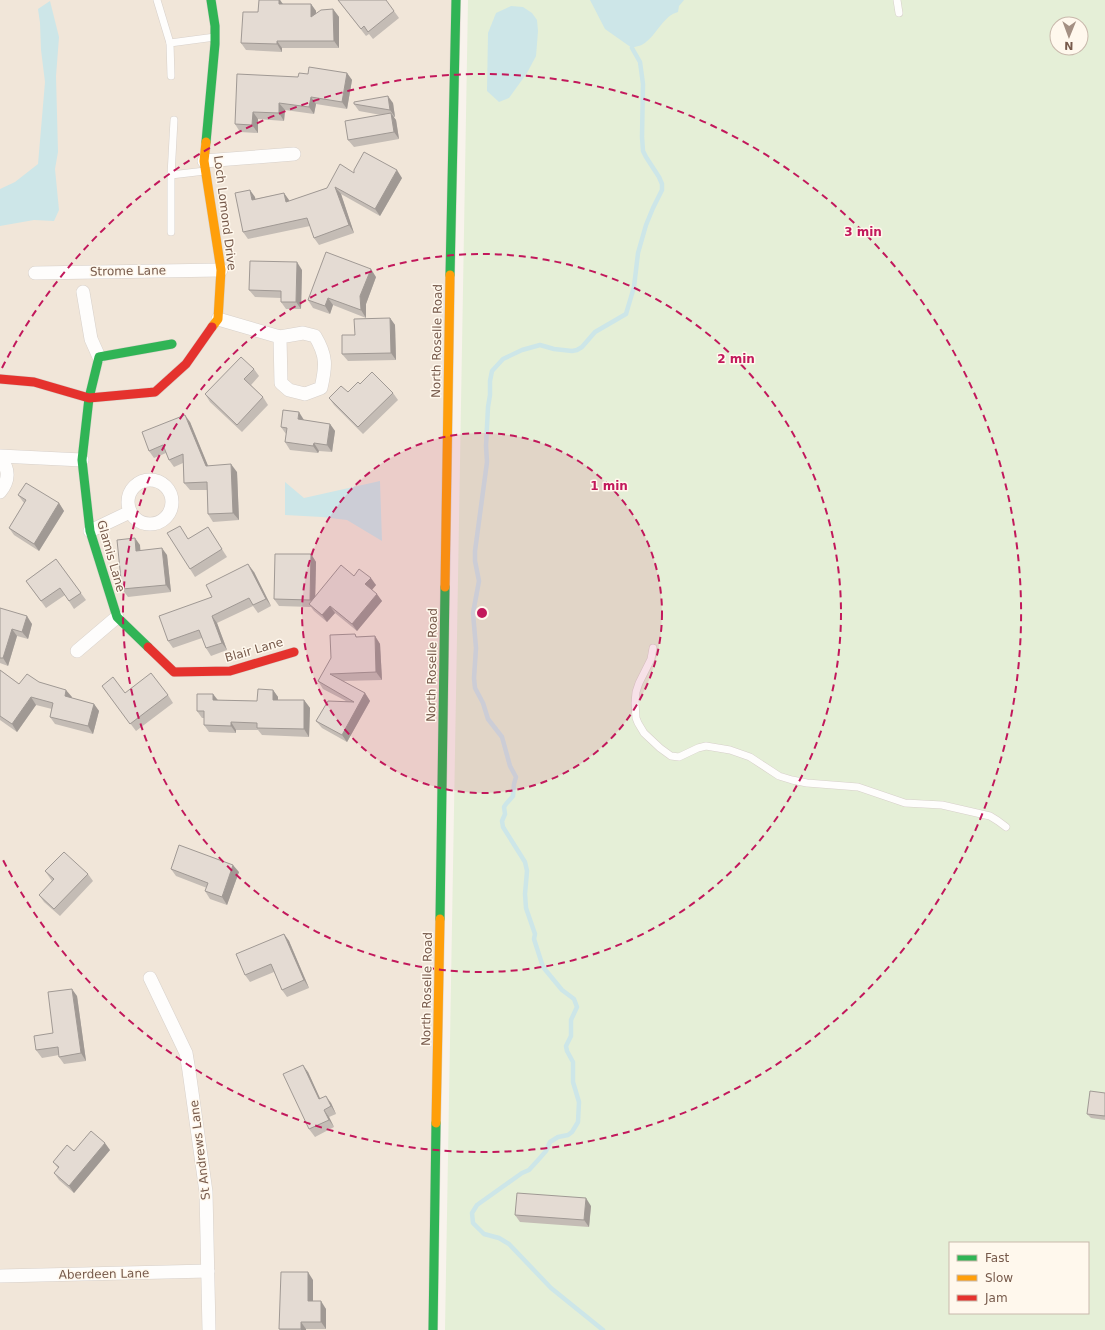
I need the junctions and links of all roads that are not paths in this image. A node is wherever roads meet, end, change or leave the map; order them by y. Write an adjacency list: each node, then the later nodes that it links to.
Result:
1 (157, 0): 7 (lane)
2 (211, 0): 6 (main road, Loch Lomond Drive)
3 (456, 0): 38 (main road, North Roselle Road)
4 (897, 0): 5 (lane)
5 (899, 13)
6 (215, 37): 7 (lane); 11 (main road, Loch Lomond Drive)
7 (170, 43): 8 (lane)
8 (171, 76)
9 (174, 120): 12 (lane)
10 (294, 154): 11 (street)
11 (205, 166): 12 (lane); 14 (main road, Loch Lomond Drive)
12 (171, 175): 13 (lane)
13 (171, 232)
14 (221, 270): 15 (street, Strome Lane); 17 (main road, Loch Lomond Drive)
15 (35, 273)
16 (83, 292): 20 (street)
17 (218, 319): 18 (street); 22 (main road)
18 (280, 337): 18 (street)
19 (172, 344): 20 (main road)
20 (99, 357): 22 (main road, Glamis Lane)
21 (0, 379): 22 (main road)
22 (89, 398): 24 (main road, Glamis Lane)
23 (0, 457): 24 (street); 25 (street)
24 (82, 460): 27 (main road, Glamis Lane)
25 (0, 492)
26 (130, 512): 27 (street)
27 (90, 531): 28 (main road, Glamis Lane)
28 (117, 617): 30 (street); 32 (main road, Glamis Lane)
29 (653, 648): 33 (lane)
30 (76, 650)
31 (294, 652): 32 (main road, Blair Lane)
32 (174, 672)
33 (1006, 827)
34 (150, 978): 35 (street, St Andrews Lane)
35 (208, 1271): 36 (street, Aberdeen Lane); 37 (street, St Andrews Lane)
36 (0, 1276)
37 (209, 1330)
38 (433, 1330)

